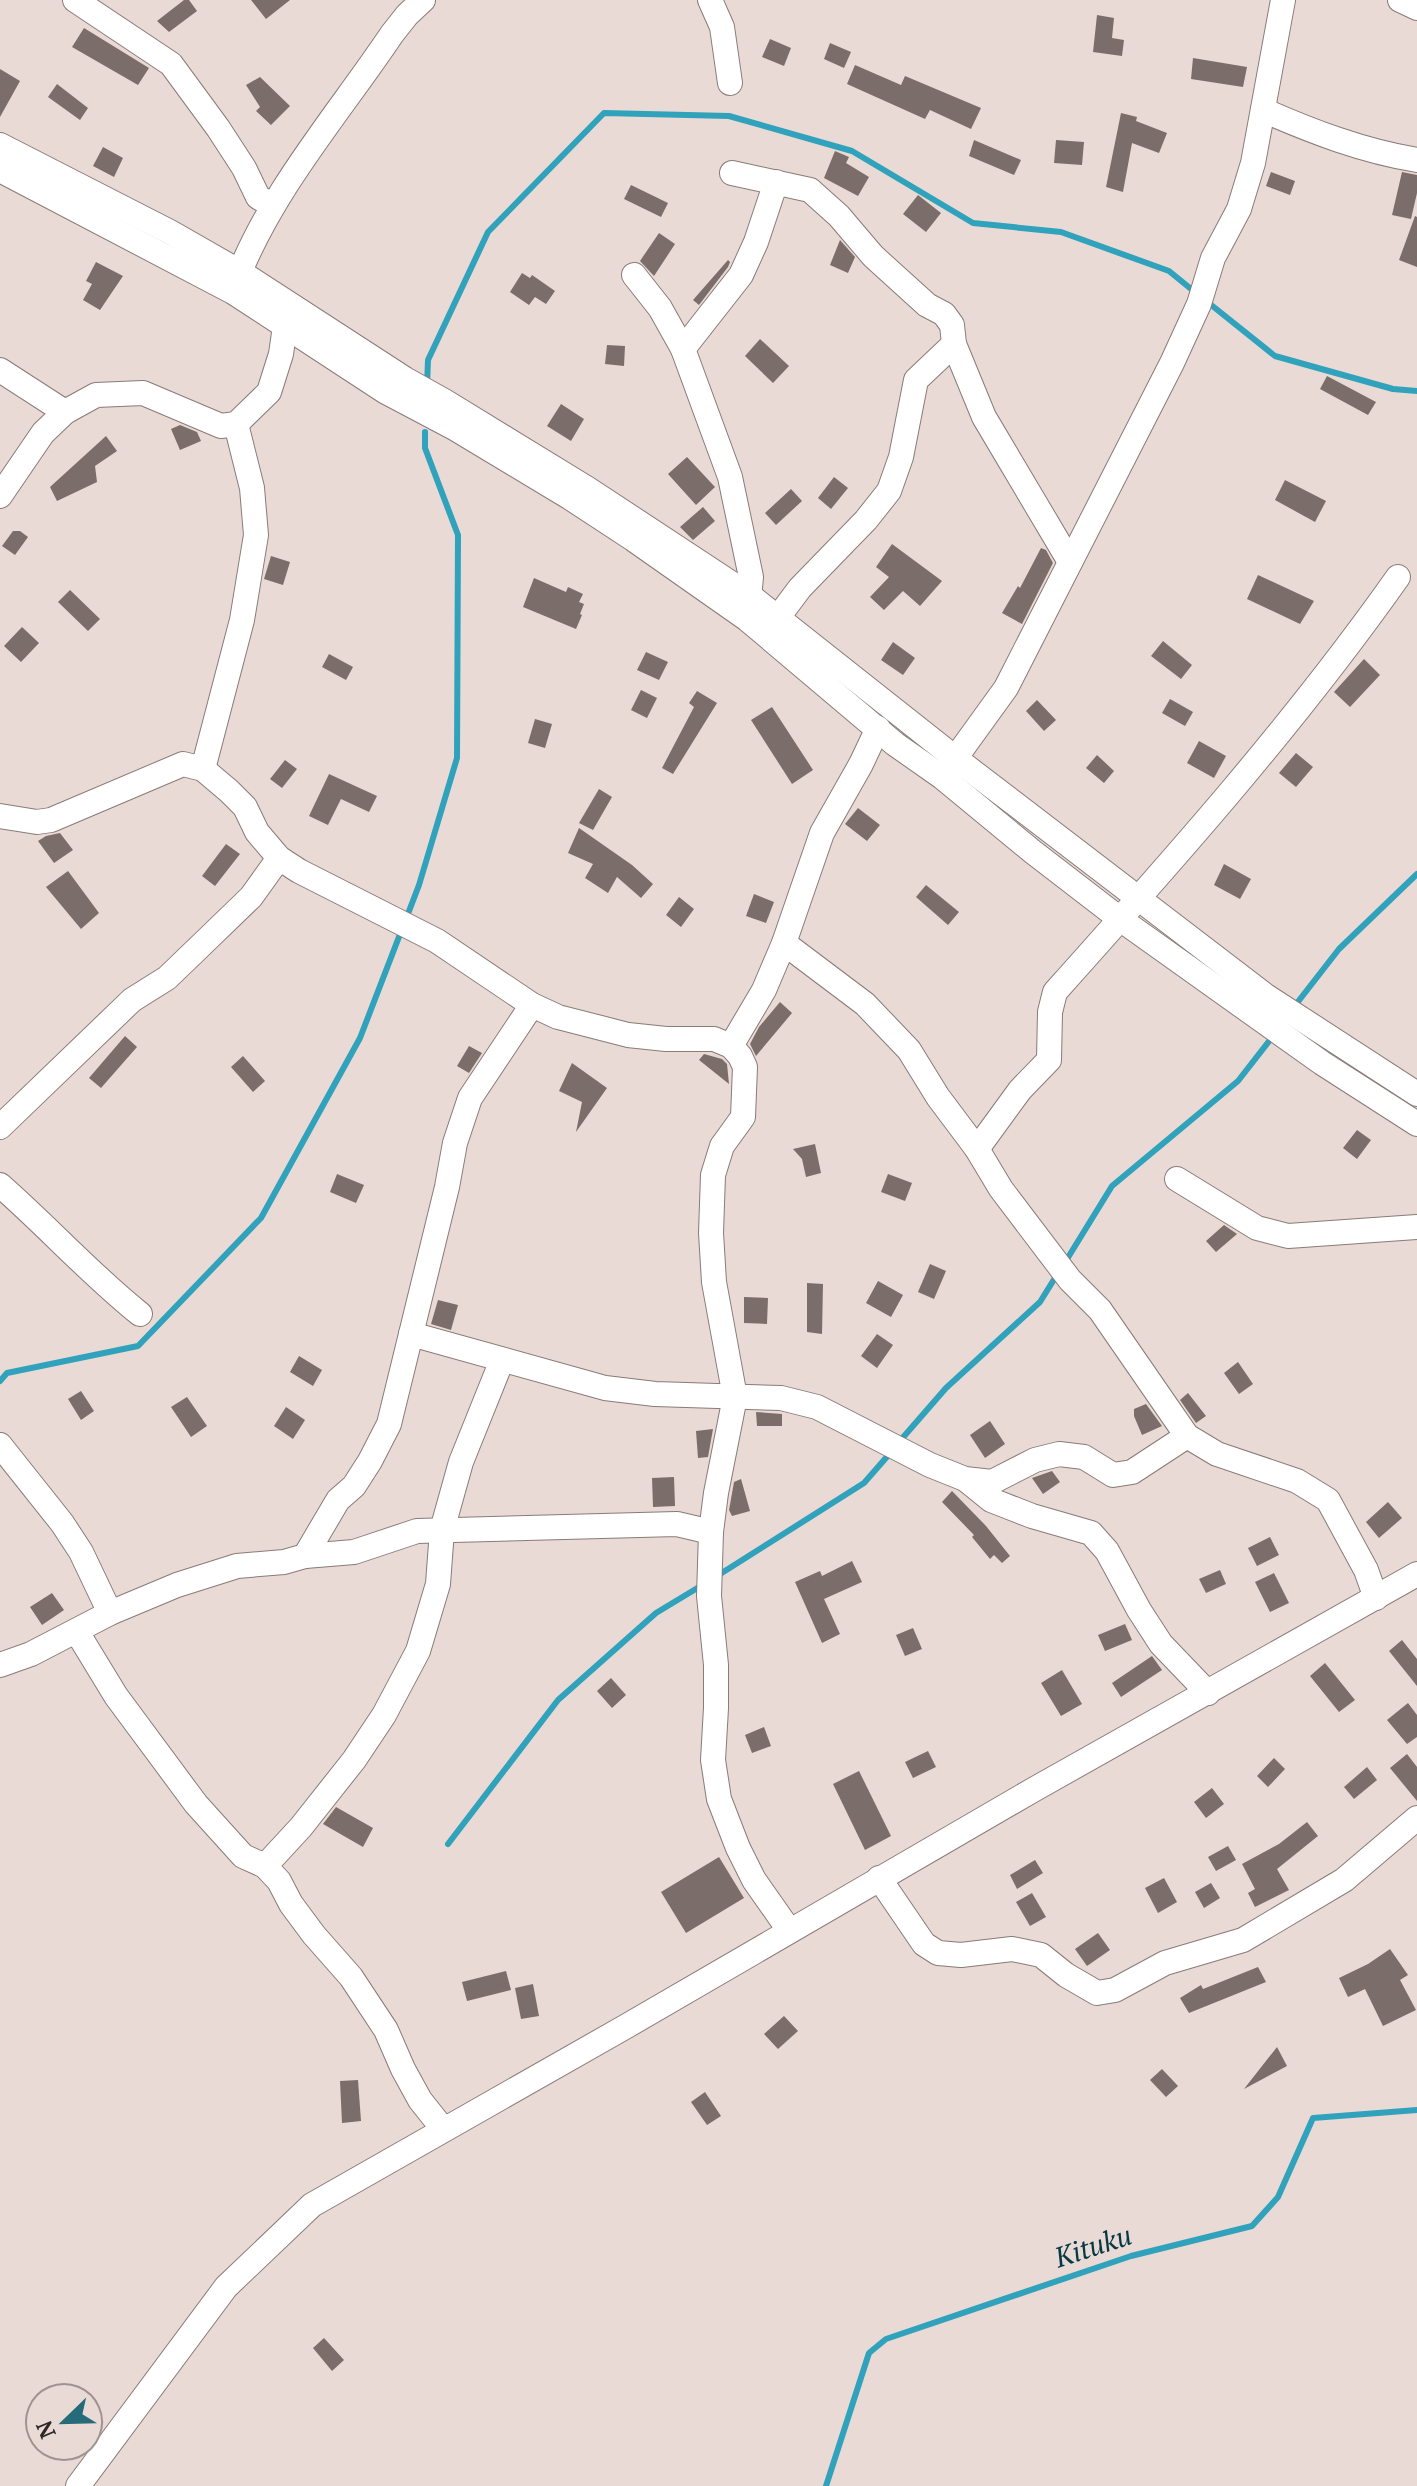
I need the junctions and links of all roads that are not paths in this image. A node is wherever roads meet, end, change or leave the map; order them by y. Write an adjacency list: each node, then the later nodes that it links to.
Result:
1 (75, 0): 14 (street)
2 (423, 0): 14 (street)
3 (710, 0): 7 (street)
4 (1283, 0): 8 (street)
5 (1400, 0): 6 (street)
6 (1417, 8)
7 (730, 83)
8 (1263, 110): 10 (street); 24 (street)
9 (0, 145): 16 (street)
10 (1417, 160)
11 (0, 170): 16 (street)
12 (732, 173): 13 (street)
13 (776, 182): 18 (street); 19 (street)
14 (273, 206): 16 (street)
15 (634, 275): 19 (street)
16 (236, 282): 17 (street); 26 (street)
17 (285, 326): 22 (street); 26 (street)
18 (954, 344): 24 (street); 26 (street)
19 (683, 349): 26 (street)
20 (0, 370): 21 (street)
21 (65, 412): 22 (street); 23 (street)
22 (236, 424): 29 (street)
23 (0, 496)
24 (1070, 562): 28 (street)
25 (1398, 577): 32 (street)
26 (760, 617): 27 (street); 28 (street)
27 (878, 728): 28 (street); 34 (street)
28 (948, 768): 32 (street); 33 (street)
29 (203, 769): 30 (street); 31 (street)
30 (0, 816)
31 (279, 858): 35 (street); 39 (street)
32 (1139, 897): 33 (street); 37 (street)
33 (1120, 919): 38 (street); 40 (street)
34 (784, 943): 36 (street); 40 (street)
35 (532, 1005): 36 (street); 45 (street)
36 (731, 1046): 47 (street)
37 (1417, 1094)
38 (1417, 1124)
39 (0, 1127)
40 (977, 1149): 48 (street)
41 (1177, 1179): 43 (street)
42 (0, 1185): 44 (street)
43 (1417, 1227)
44 (140, 1314)
45 (411, 1334): 46 (street); 53 (street)
46 (502, 1360): 47 (street); 51 (street)
47 (735, 1397): 50 (street); 52 (street)
48 (1187, 1436): 50 (street); 55 (street)
49 (0, 1445): 56 (street)
50 (965, 1479): 59 (street)
51 (442, 1530): 52 (street); 53 (street); 61 (street)
52 (711, 1532): 63 (street)
53 (305, 1556): 56 (street)
54 (1417, 1574): 55 (street)
55 (1376, 1598): 59 (street)
56 (110, 1613): 57 (street)
57 (77, 1632): 58 (street); 61 (street)
58 (0, 1665)
59 (1208, 1693): 62 (street)
60 (1417, 1818): 62 (street)
61 (265, 1866): 64 (street)
62 (879, 1878): 63 (street)
63 (789, 1930): 64 (street)
64 (443, 2129): 65 (street)
65 (78, 2486)

